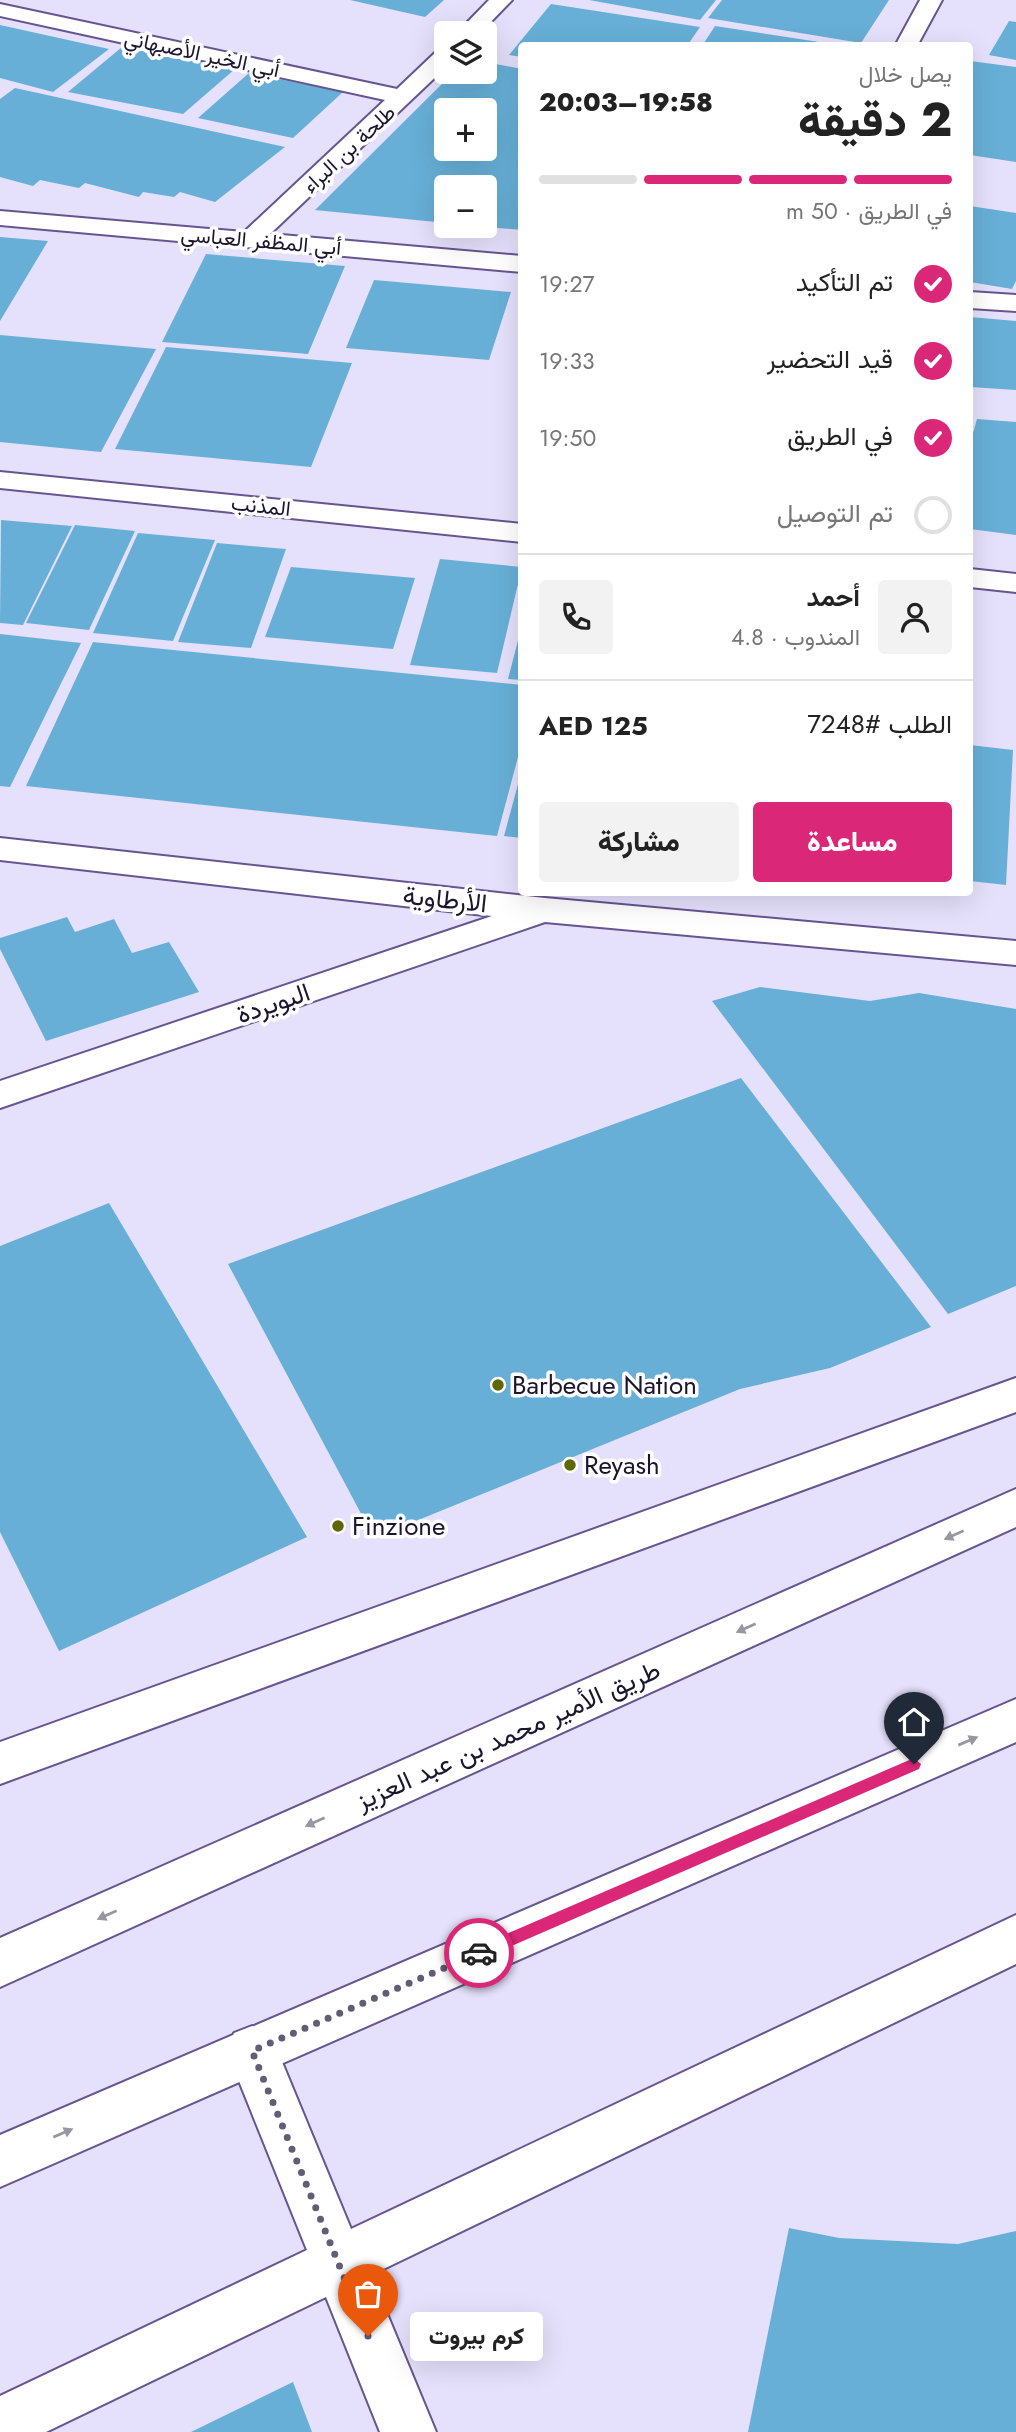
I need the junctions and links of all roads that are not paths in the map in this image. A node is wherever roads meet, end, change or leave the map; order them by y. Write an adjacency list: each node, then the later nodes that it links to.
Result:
1 (501, 0): 4 (street)
2 (931, 0): 5 (street)
3 (0, 10): 7 (street, أبي الخير الأصبهاني)
4 (480, 21)
5 (908, 42)
6 (434, 67): 7 (street, طلحة بن البراء)
7 (404, 97): 9 (street, طلحة بن البراء)
8 (0, 218): 9 (street, أبي المظفر العباسي)
9 (250, 240): 10 (street, أبي المظفر العباسي)
10 (518, 264)
11 (973, 300): 12 (street)
12 (1016, 303)
13 (0, 480): 14 (street, المذنب)
14 (518, 533)
15 (973, 578): 16 (street)
16 (1016, 583)
17 (0, 849): 18 (street, الأرطاوية)
18 (545, 910): 19 (street, الأرطاوية); 20 (street, البويردة)
19 (1016, 953)
20 (0, 1095)
21 (1016, 1395): 24 (street)
22 (1016, 1507): 26 (street, طريق الأمير محمد بن عبد العزيز, one-way to 26)
23 (1016, 1720): 27 (street, one-way to 23)
24 (0, 1763)
25 (1016, 1940): 29 (street)
26 (0, 1963)
27 (252, 2051): 28 (street, one-way to 27); 29 (street)
28 (0, 2161)
29 (339, 2263): 30 (street); 31 (street)
30 (0, 2425)
31 (408, 2432)

